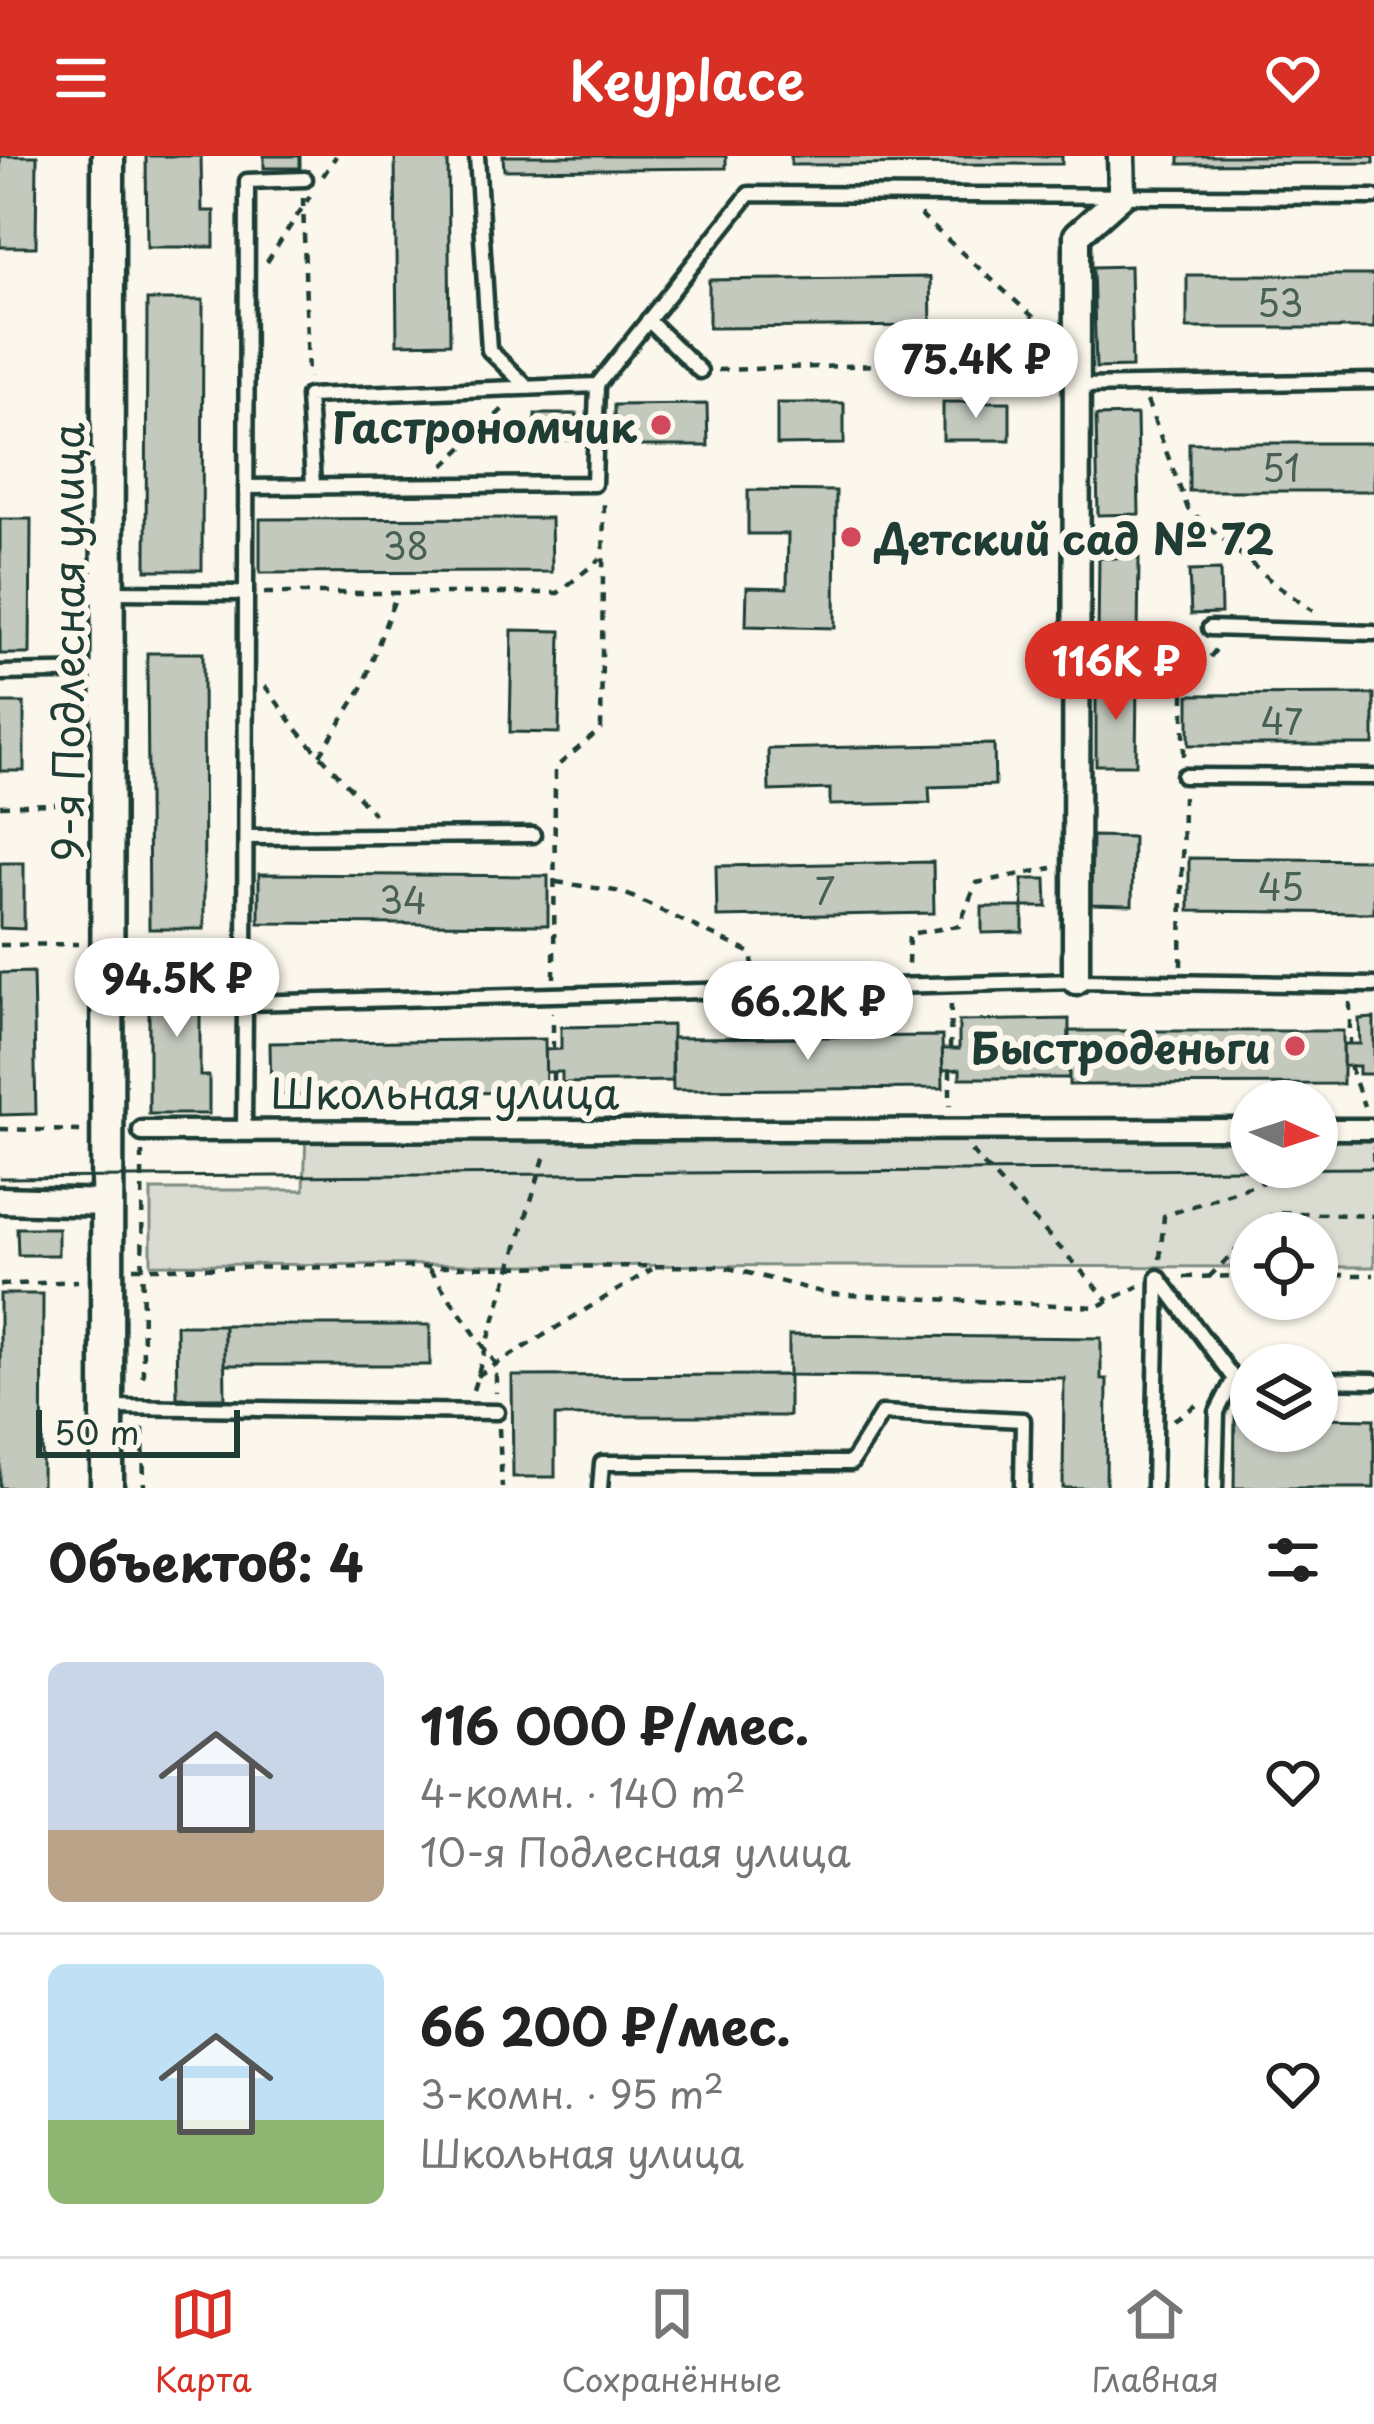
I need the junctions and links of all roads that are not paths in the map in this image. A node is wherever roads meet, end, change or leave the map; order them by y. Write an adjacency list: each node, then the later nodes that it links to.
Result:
1 (108, 156): 15 (street, 9-я Подлесная улица)
2 (477, 156): 11 (lane)
3 (1121, 156): 5 (street)
4 (305, 179): 14 (lane)
5 (1122, 195): 6 (lane); 7 (lane); 12 (street)
6 (1374, 197)
7 (648, 320): 8 (lane); 10 (lane)
8 (700, 371)
9 (1374, 381): 12 (lane)
10 (597, 385): 11 (lane); 13 (lane)
11 (526, 386): 13 (lane)
12 (1076, 386): 27 (street)
13 (313, 486): 14 (lane)
14 (246, 488): 16 (lane)
15 (108, 592): 16 (lane); 19 (street, 9-я Подлесная улица)
16 (246, 593): 24 (lane)
17 (1210, 628): 18 (lane)
18 (1374, 633)
19 (108, 671): 20 (lane); 25 (street, 9-я Подлесная улица)
20 (0, 673)
21 (1184, 776): 22 (lane)
22 (1374, 777)
23 (533, 835): 24 (lane)
24 (246, 837): 26 (lane)
25 (107, 952): 26 (lane); 36 (street, 9-я Подлесная улица)
26 (246, 959): 29 (lane)
27 (1076, 981): 28 (lane); 29 (lane)
28 (1374, 985)
29 (245, 1003): 33 (lane)
30 (1230, 1129): 33 (street, Школьная улица)
31 (1338, 1129): 32 (street)
32 (1373, 1129)
33 (244, 1130): 34 (street, Школьная улица)
34 (143, 1131)
35 (0, 1201): 36 (street)
36 (108, 1203): 41 (street, 9-я Подлесная улица)
37 (1230, 1374): 46 (lane)
38 (1338, 1380): 39 (lane)
39 (1374, 1381)
40 (1230, 1387): 47 (lane)
41 (107, 1407): 42 (lane); 43 (street, 9-я Подлесная улица)
42 (497, 1412)
43 (107, 1488)
44 (600, 1488): 45 (lane)
45 (1022, 1488)
46 (1154, 1488)
47 (1215, 1488)

